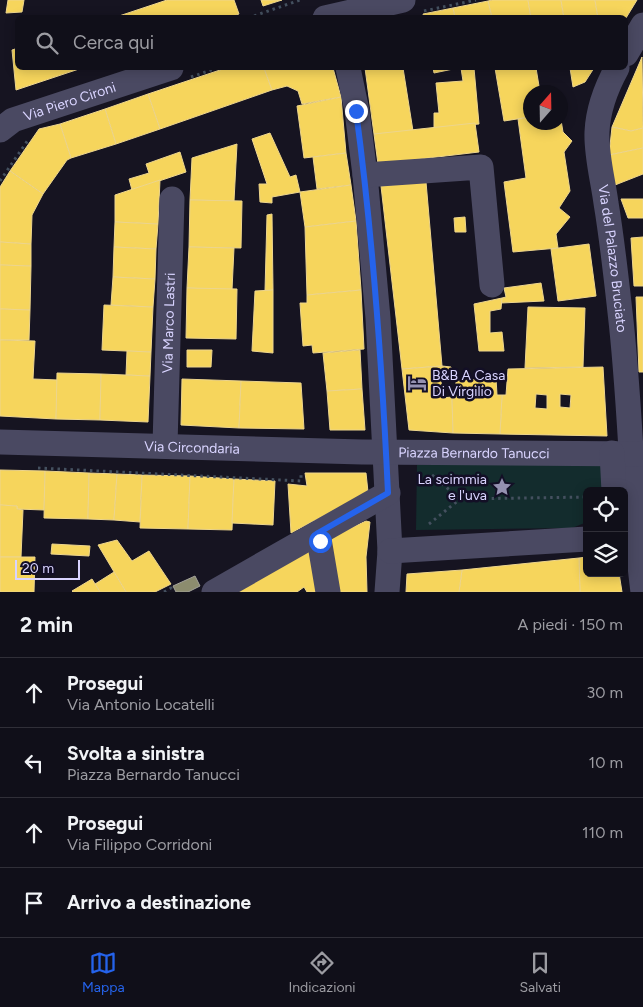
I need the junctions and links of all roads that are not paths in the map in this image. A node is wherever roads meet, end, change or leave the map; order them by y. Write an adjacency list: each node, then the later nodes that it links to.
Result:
1 (412, 6): 2 (street)
2 (331, 13)
3 (643, 25): 4 (street)
4 (628, 51)
5 (165, 70): 8 (street, Via Piero Cironi)
6 (348, 70): 9 (street)
7 (616, 70): 15 (street, Via del Palazzo Bruciato)
8 (0, 130)
9 (365, 175): 11 (street); 14 (street)
10 (172, 199): 13 (street, Via Marco Lastri)
11 (492, 285)
12 (0, 442): 13 (street, Via Circondaria)
13 (165, 445): 14 (street, Via Circondaria)
14 (386, 451): 15 (street, Piazza Bernardo Tanucci); 17 (street, Piazza Bernardo Tanucci)
15 (629, 454): 16 (street); 20 (street)
16 (616, 487)
17 (388, 493): 18 (street); 21 (street, Piazza Bernardo Tanucci)
18 (318, 533): 22 (street); 23 (street)
19 (583, 537): 21 (street)
20 (631, 550): 25 (street)
21 (390, 551): 24 (street, Piazza Bernardo Tanucci)
22 (214, 592)
23 (328, 592)
24 (387, 592)
25 (643, 592)

